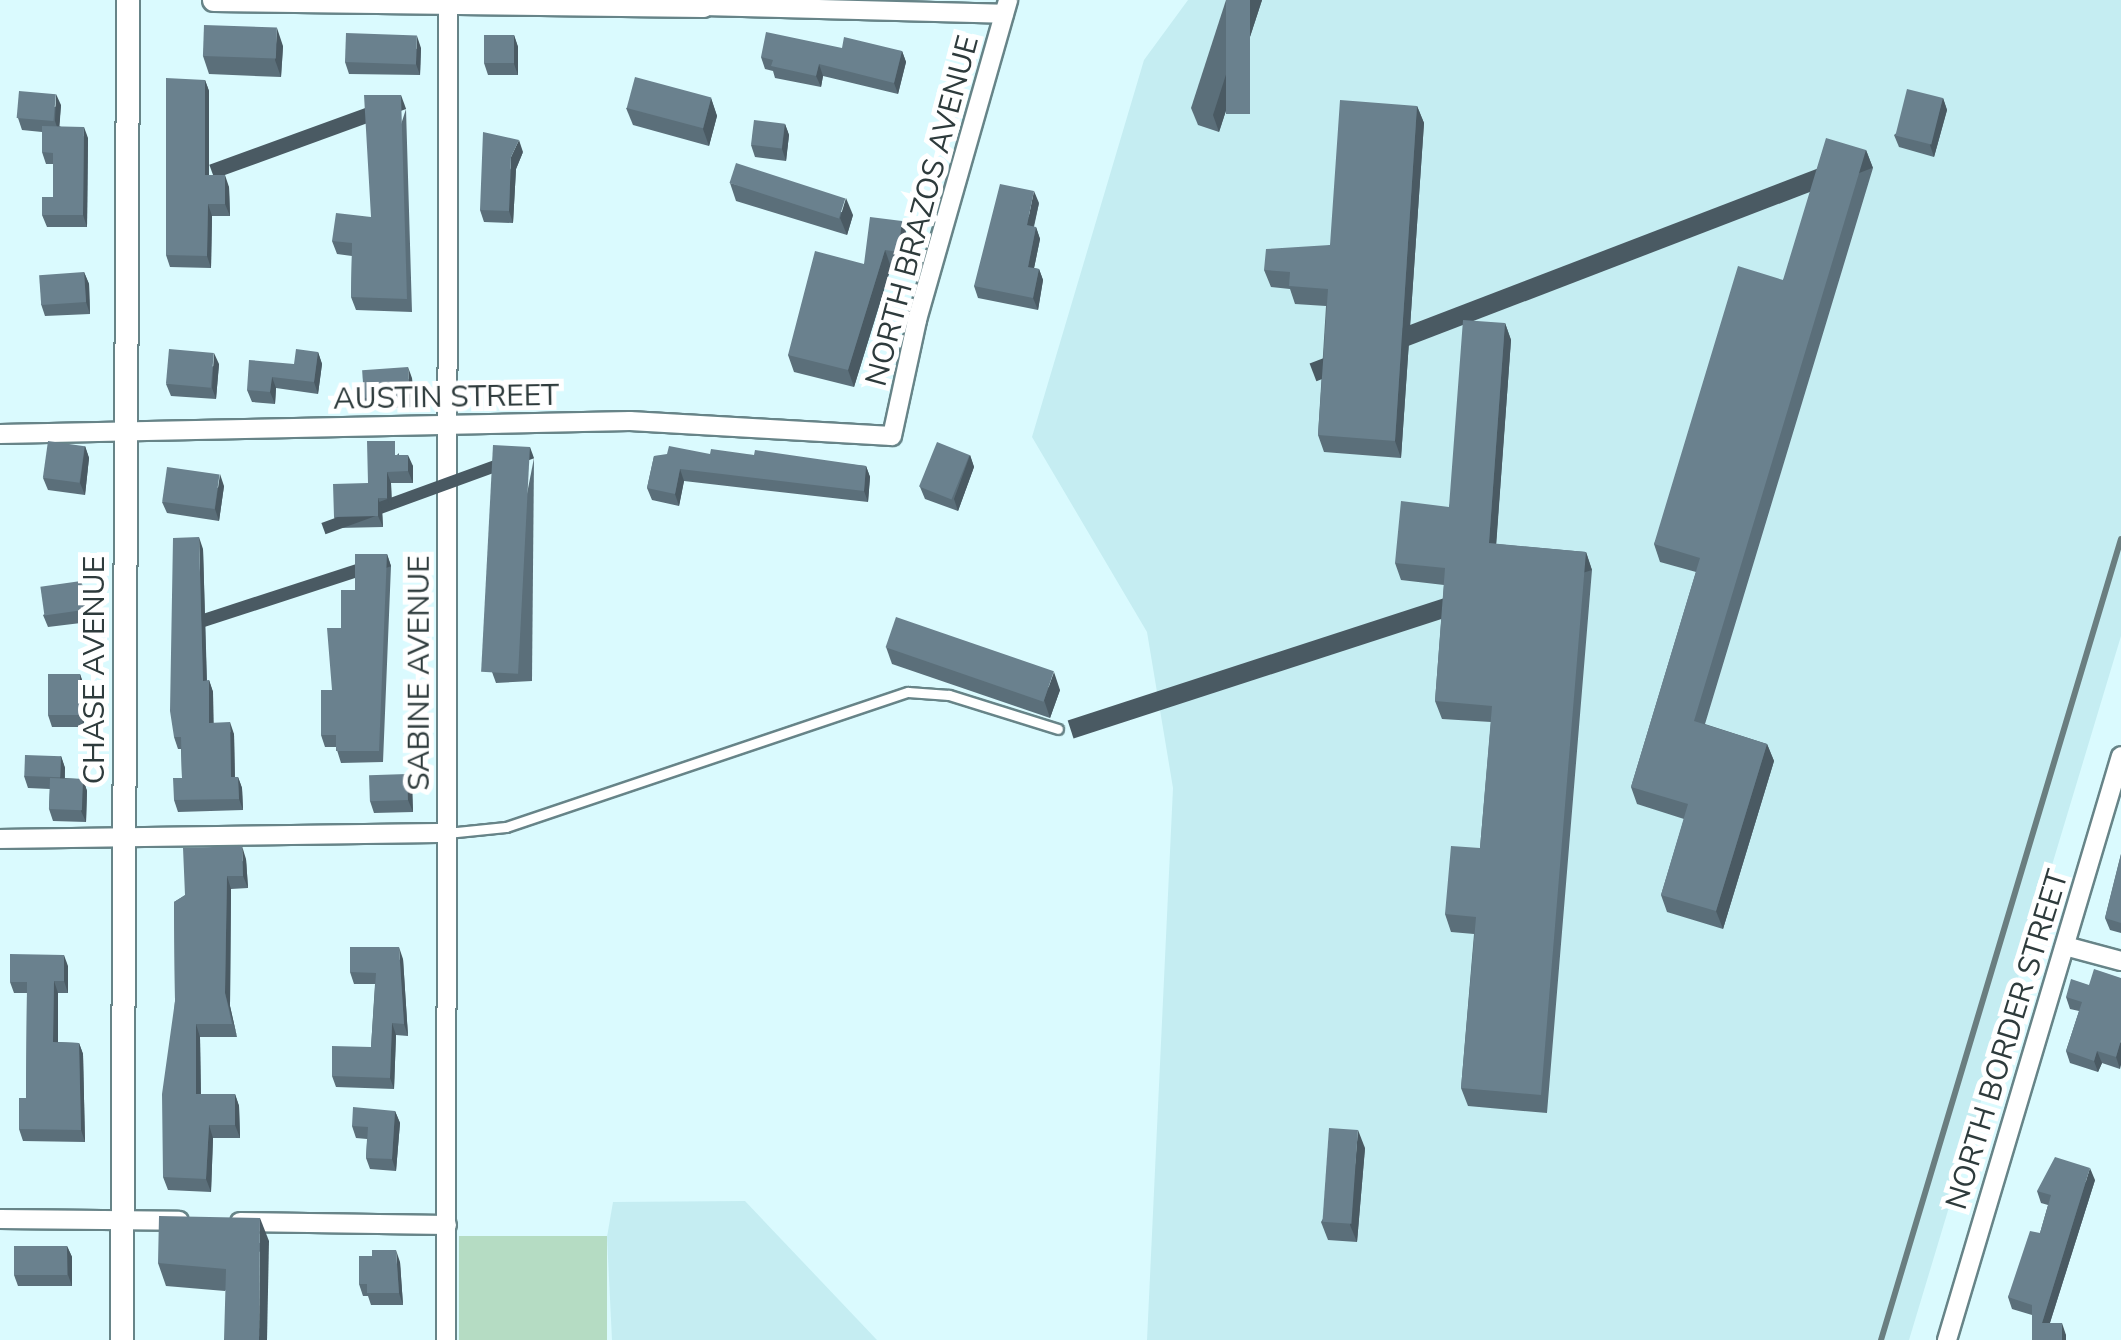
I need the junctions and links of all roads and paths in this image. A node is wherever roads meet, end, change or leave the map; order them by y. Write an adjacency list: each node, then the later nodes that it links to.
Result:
1 (128, 0): 8 (street, CHASE AVENUE)
2 (214, 0): 3 (street)
3 (391, 2): 5 (street)
4 (703, 3): 5 (street); 6 (street)
5 (448, 6): 7 (street, SABINE AVENUE)
6 (1006, 7): 10 (street, NORTH BRAZOS AVENUE)
7 (448, 427): 8 (street, AUSTIN STREET); 10 (street, AUSTIN STREET); 13 (street, SABINE AVENUE)
8 (124, 433): 9 (street, AUSTIN STREET); 14 (street, CHASE AVENUE)
9 (0, 434)
10 (892, 436)
11 (1058, 729): 13 (lane)
12 (2121, 756): 16 (street, NORTH BORDER STREET)
13 (447, 833): 14 (street); 22 (street, SABINE AVENUE)
14 (125, 838): 15 (street); 19 (street, CHASE AVENUE)
15 (0, 840)
16 (2064, 946): 17 (street); 25 (street, NORTH BORDER STREET)
17 (2121, 962)
18 (0, 1219): 19 (street)
19 (123, 1220): 20 (street); 23 (street, CHASE AVENUE)
20 (202, 1222)
21 (222, 1222): 22 (street)
22 (447, 1225): 24 (street, SABINE AVENUE)
23 (122, 1340)
24 (446, 1340)
25 (1948, 1340)

